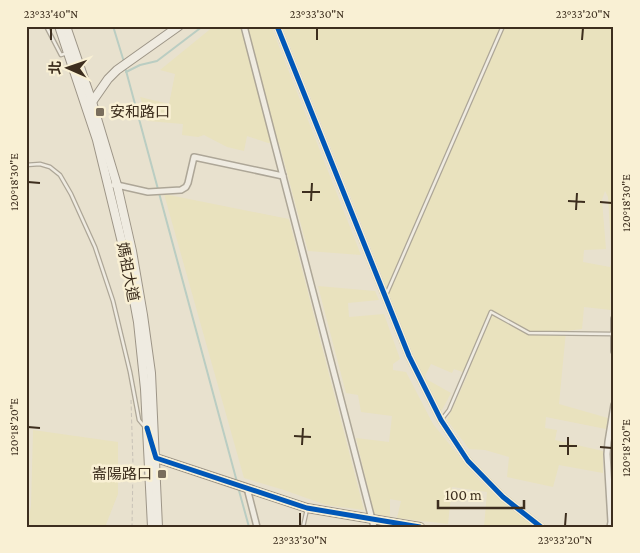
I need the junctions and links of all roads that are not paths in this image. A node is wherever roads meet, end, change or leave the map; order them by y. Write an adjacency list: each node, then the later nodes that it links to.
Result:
1 (46, 26): 8 (lane)
2 (59, 26): 8 (main road, 媽祖大道)
3 (66, 26): 8 (main road, 媽祖大道)
4 (179, 26): 9 (main road)
5 (244, 26): 11 (street)
6 (277, 26): 13 (street)
7 (503, 26): 13 (lane)
8 (70, 52): 9 (main road, 媽祖大道)
9 (89, 103): 12 (main road, 媽祖大道)
10 (26, 165): 19 (lane)
11 (283, 176): 12 (street); 23 (street)
12 (113, 186): 19 (main road, 媽祖大道); 20 (main road, 媽祖大道)
13 (385, 297): 18 (street)
14 (614, 320): 15 (street)
15 (613, 338): 16 (street); 18 (lane)
16 (614, 351)
17 (614, 405): 30 (street)
18 (441, 420): 29 (street)
19 (147, 428): 20 (main road); 24 (main road, 媽祖大道)
20 (156, 458): 21 (main road); 25 (main road, 媽祖大道)
21 (247, 488): 22 (main road); 26 (street)
22 (307, 508): 23 (main road); 27 (lane)
23 (373, 523): 28 (main road)
24 (152, 527)
25 (158, 527)
26 (257, 527)
27 (303, 527)
28 (420, 527)
29 (541, 527)
30 (610, 527)

